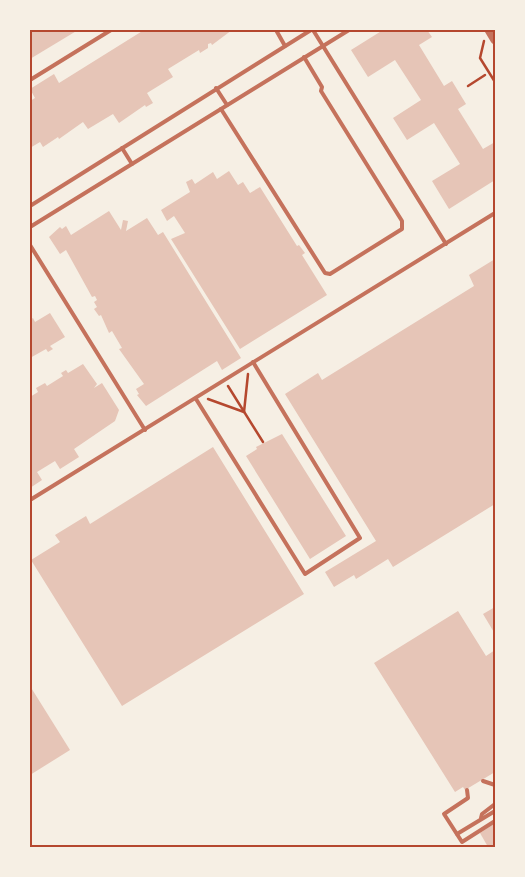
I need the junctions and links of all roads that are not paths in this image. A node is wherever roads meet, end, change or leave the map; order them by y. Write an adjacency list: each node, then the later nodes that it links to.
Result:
1 (111, 30): 10 (lane)
2 (276, 30): 7 (lane)
3 (312, 30): 7 (lane); 8 (lane)
4 (349, 30): 8 (lane)
5 (489, 30): 6 (street)
6 (495, 40)
7 (285, 46): 11 (lane)
8 (323, 46): 9 (lane); 19 (lane)
9 (304, 58): 12 (lane); 13 (lane)
10 (30, 80)
11 (216, 88): 12 (lane); 14 (lane)
12 (227, 106): 13 (lane)
13 (221, 109): 15 (lane)
14 (122, 148): 15 (lane); 16 (lane)
15 (132, 164): 18 (lane)
16 (30, 206)
17 (495, 213): 19 (lane)
18 (30, 227)
19 (446, 244): 21 (lane)
20 (30, 246): 23 (lane)
21 (253, 362): 22 (lane); 22 (lane)
22 (197, 398): 23 (lane)
23 (145, 430): 24 (lane)
24 (30, 500)
25 (483, 781): 26 (lane)
26 (495, 785)
27 (467, 790): 32 (lane)
28 (495, 804): 30 (lane)
29 (495, 811): 30 (lane)
30 (481, 818): 32 (lane)
31 (495, 821): 32 (lane)
32 (457, 834)

